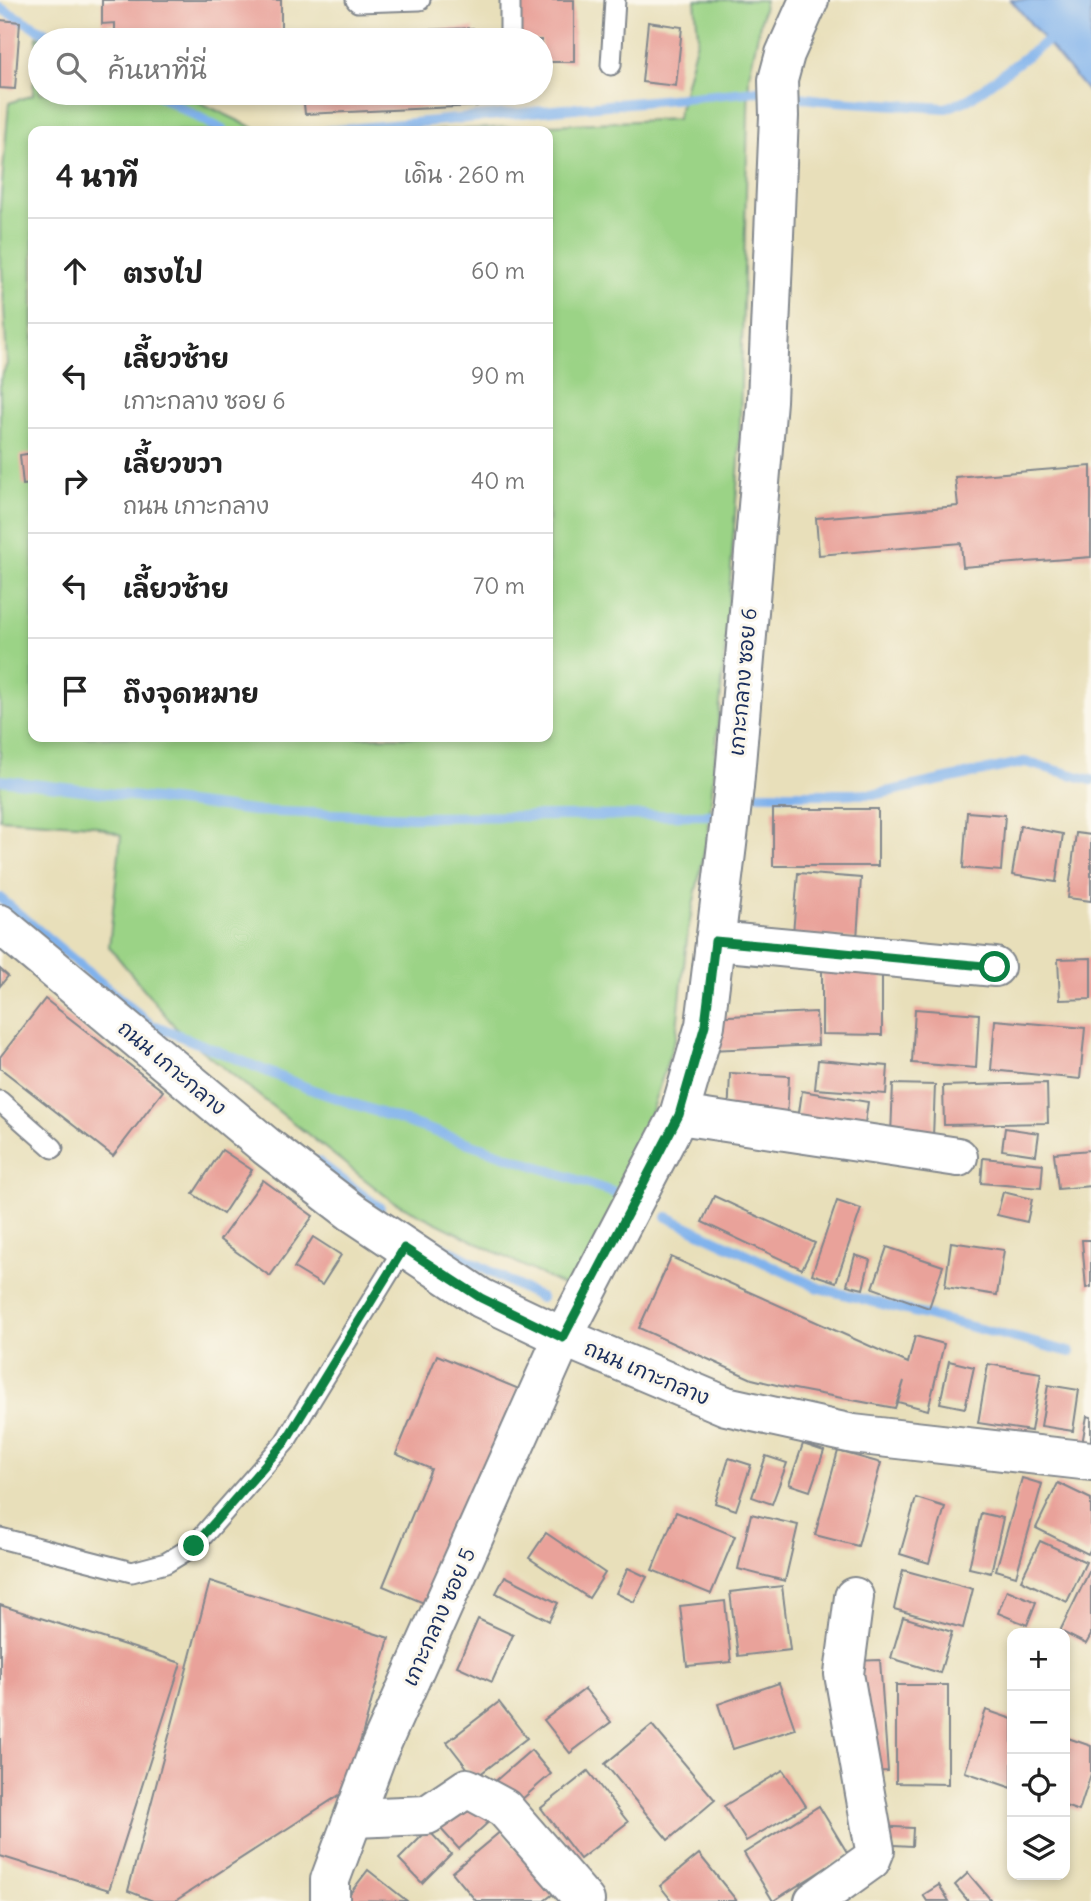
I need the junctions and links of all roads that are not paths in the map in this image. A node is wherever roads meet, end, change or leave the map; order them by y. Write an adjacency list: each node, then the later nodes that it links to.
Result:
1 (356, 0): 2 (lane)
2 (419, 0)
3 (510, 0): 6 (lane)
4 (615, 0): 7 (lane)
5 (809, 0): 9 (street, เกาะกลาง ซอย 6)
6 (510, 28)
7 (611, 65)
8 (0, 925): 15 (street, ถนน เกาะกลาง)
9 (715, 941): 10 (street); 12 (street, เกาะกลาง ซอย 6)
10 (995, 967)
11 (0, 1101): 13 (lane)
12 (679, 1115): 14 (street); 16 (street, เกาะกลาง ซอย 6)
13 (53, 1148)
14 (958, 1157)
15 (404, 1248): 16 (street, ถนน เกาะกลาง); 18 (lane)
16 (563, 1338): 17 (street, ถนน เกาะกลาง); 20 (street, เกาะกลาง ซอย 5)
17 (1091, 1461)
18 (0, 1538)
19 (854, 1597): 23 (street)
20 (354, 1818): 21 (street, เกาะกลาง ซอย 5); 22 (street)
21 (330, 1901)
22 (585, 1901)
23 (814, 1901)

